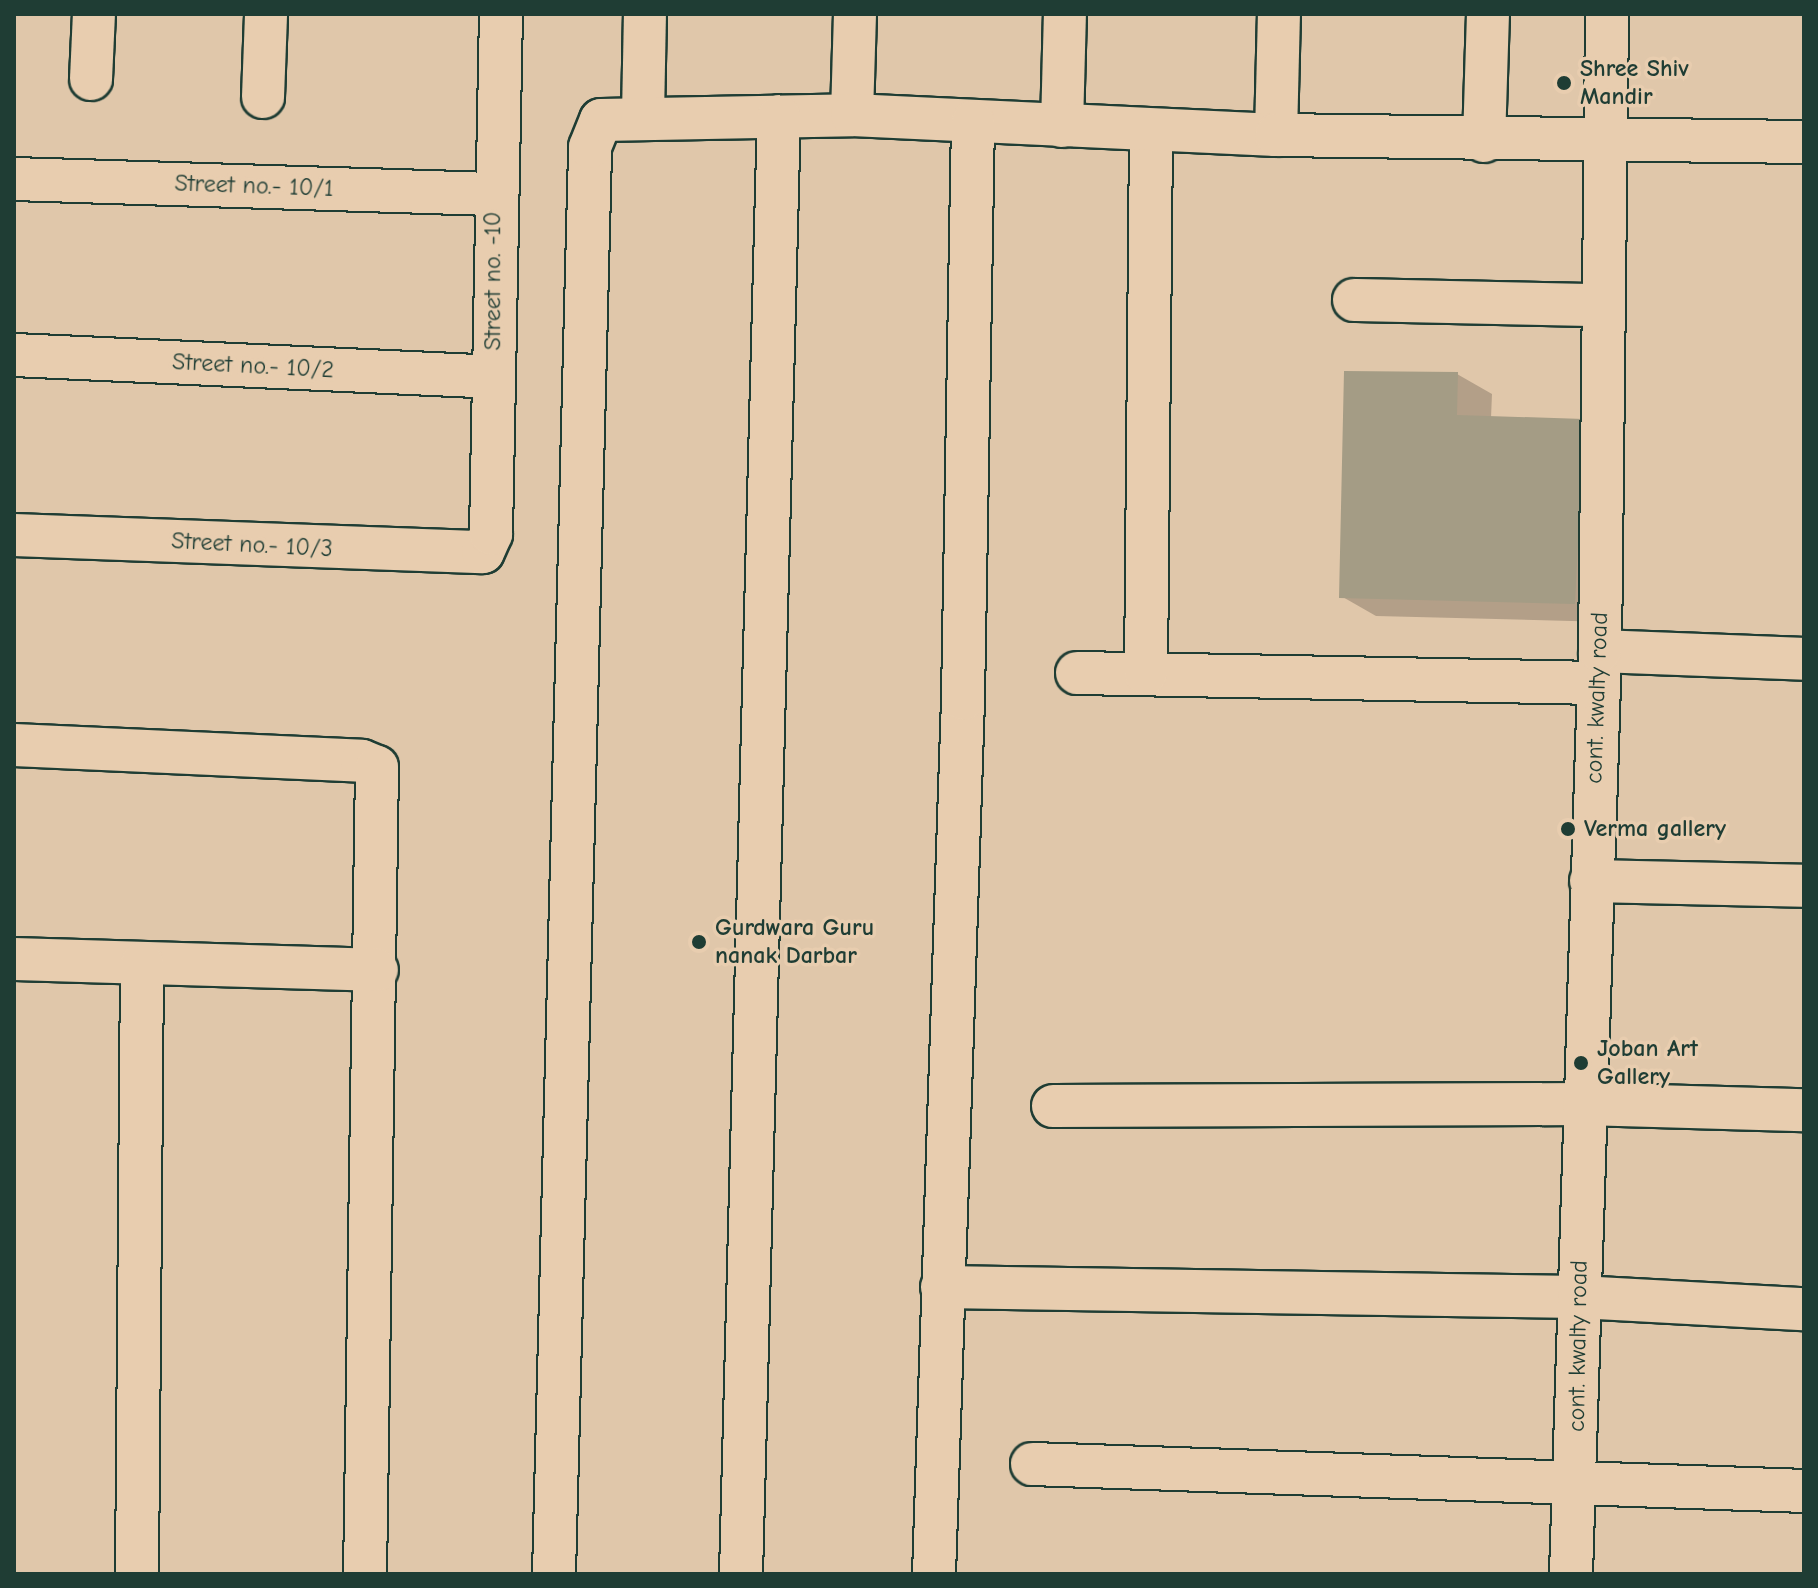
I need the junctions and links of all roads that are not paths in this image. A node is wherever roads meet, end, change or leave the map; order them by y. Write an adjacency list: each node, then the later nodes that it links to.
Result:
1 (94, 14): 10 (street)
2 (266, 14): 11 (street)
3 (501, 14): 23 (street, Street no. -10)
4 (645, 14): 13 (street)
5 (855, 14): 12 (street)
6 (1065, 14): 16 (street)
7 (1279, 14): 18 (street)
8 (1488, 14): 20 (street)
9 (1607, 14): 19 (street, cont. kwalty road)
10 (91, 79)
11 (263, 97)
12 (852, 115): 14 (street); 15 (street)
13 (643, 116): 14 (street); 51 (street)
14 (779, 116): 52 (street)
15 (973, 122): 16 (street); 43 (street)
16 (1062, 126): 17 (street)
17 (1151, 130): 18 (street); 33 (street)
18 (1276, 135): 20 (street)
19 (1604, 140): 20 (street); 21 (street); 25 (street, cont. kwalty road)
20 (1484, 141)
21 (1804, 142)
22 (14, 179): 23 (street, Street no.- 10/1)
23 (494, 194): 27 (street, Street no. -10)
24 (1354, 300): 25 (street)
25 (1603, 305): 31 (street, cont. kwalty road)
26 (14, 355): 27 (street, Street no.- 10/2)
27 (492, 377): 29 (street, Street no. -10)
28 (14, 535): 29 (street, Street no.- 10/3)
29 (488, 548)
30 (1804, 659): 31 (street)
31 (1600, 667): 33 (street); 35 (street, cont. kwalty road)
32 (1077, 673): 33 (street)
33 (1146, 674)
34 (14, 745): 39 (street)
35 (1591, 881): 36 (street); 40 (street, cont. kwalty road)
36 (1804, 886)
37 (14, 959): 38 (street)
38 (142, 963): 39 (street); 49 (street)
39 (377, 970): 50 (street)
40 (1584, 1104): 41 (street); 42 (street); 44 (street, cont. kwalty road)
41 (1053, 1106)
42 (1804, 1110)
43 (942, 1287): 44 (street); 53 (street)
44 (1579, 1297): 45 (street); 47 (street, cont. kwalty road)
45 (1804, 1309)
46 (1032, 1464): 47 (street)
47 (1575, 1483): 48 (street); 54 (street, cont. kwalty road)
48 (1804, 1491)
49 (137, 1574)
50 (365, 1574)
51 (554, 1574)
52 (741, 1574)
53 (934, 1574)
54 (1571, 1574)

